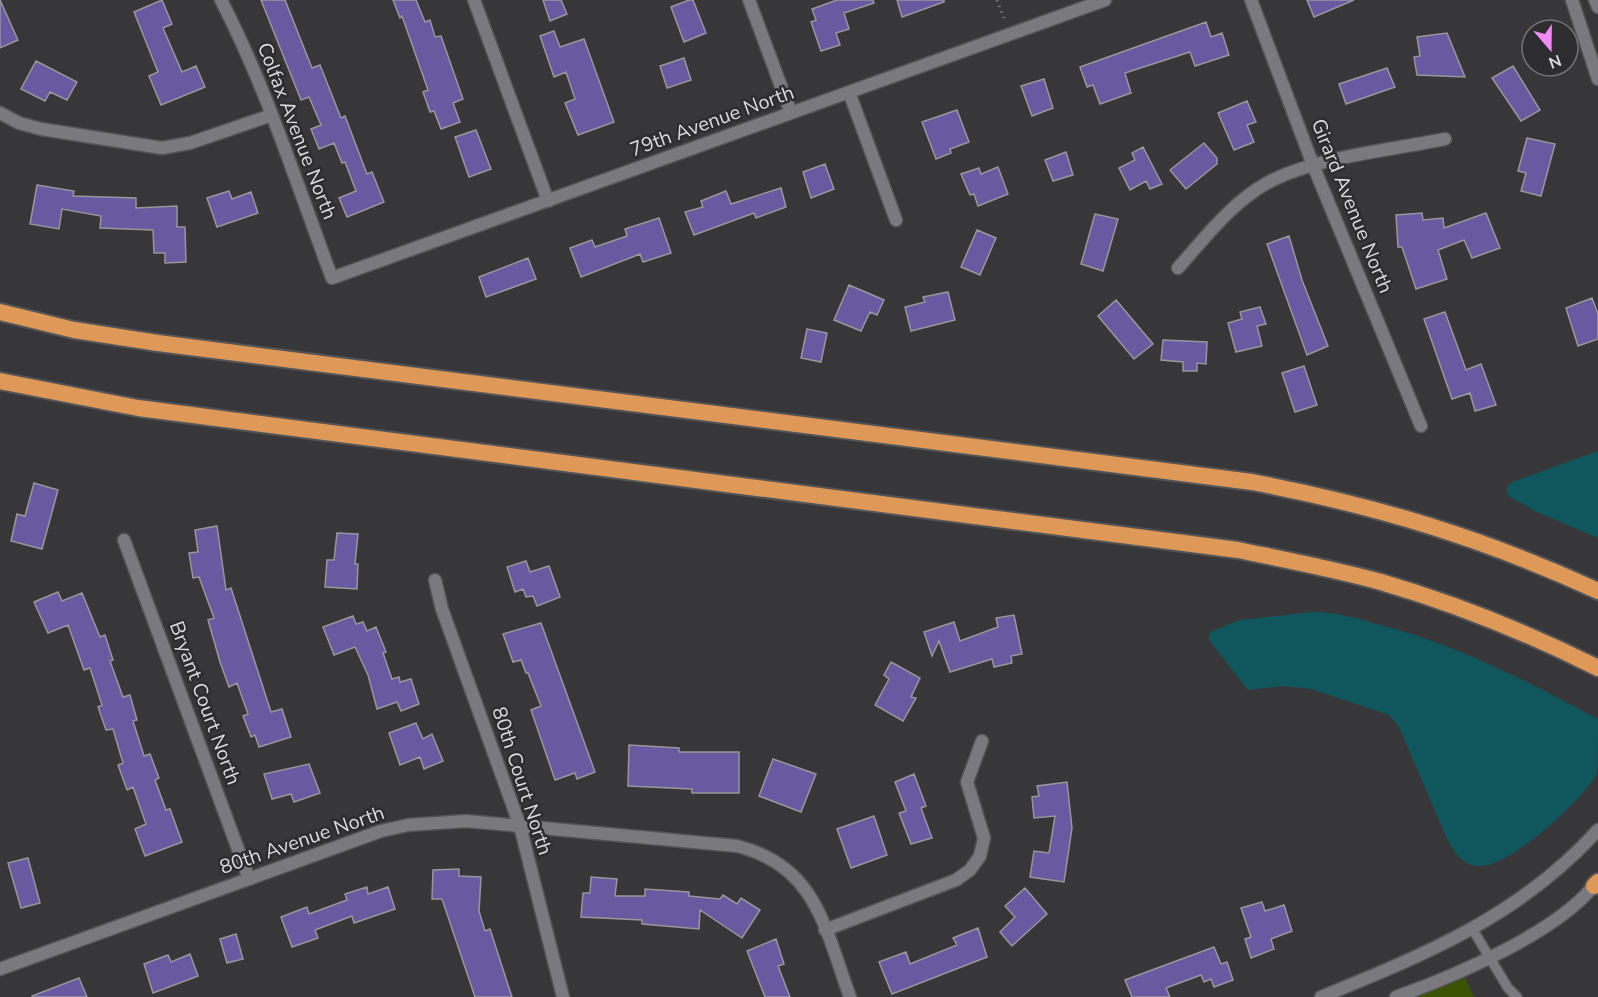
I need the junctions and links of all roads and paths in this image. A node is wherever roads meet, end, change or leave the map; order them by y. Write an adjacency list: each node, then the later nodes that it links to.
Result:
1 (221, 0): 15 (street, Colfax Avenue North)
2 (474, 0): 18 (street)
3 (749, 0): 14 (street)
4 (998, 0): 10 (path)
5 (1105, 0): 10 (street, 79th Avenue North)
6 (1251, 0): 17 (street, Girard Avenue North)
7 (1572, 0): 11 (street)
8 (1595, 0): 9 (street)
9 (1598, 7)
10 (1010, 34): 12 (street, 79th Avenue North)
11 (1598, 79)
12 (849, 92): 14 (street, 79th Avenue North); 19 (street)
13 (0, 113): 15 (street)
14 (791, 113): 18 (street, 79th Avenue North)
15 (272, 115): 21 (street, Colfax Avenue North)
16 (1445, 139): 17 (street)
17 (1312, 165): 20 (street); 24 (street, Girard Avenue North)
18 (548, 201): 21 (street, 79th Avenue North)
19 (896, 220)
20 (1178, 268)
21 (332, 278)
22 (0, 312): 27 (highway)
23 (0, 381): 28 (highway)
24 (1421, 426)
25 (124, 540): 32 (street, Bryant Court North)
26 (435, 580): 30 (street, 80th Court North)
27 (1598, 591)
28 (1598, 668)
29 (982, 741): 34 (street)
30 (519, 826): 32 (street, 80th Avenue North); 34 (street, 80th Avenue North); 38 (street, 80th Court North)
31 (1598, 830): 35 (street)
32 (249, 879): 37 (street, 80th Avenue North)
33 (1597, 882): 36 (street)
34 (825, 930): 39 (street, 80th Avenue North)
35 (1473, 930): 36 (lane); 40 (street)
36 (1490, 957): 41 (street); 42 (lane)
37 (0, 969)
38 (563, 997)
39 (850, 997)
40 (1321, 997)
41 (1396, 997)
42 (1516, 997)

